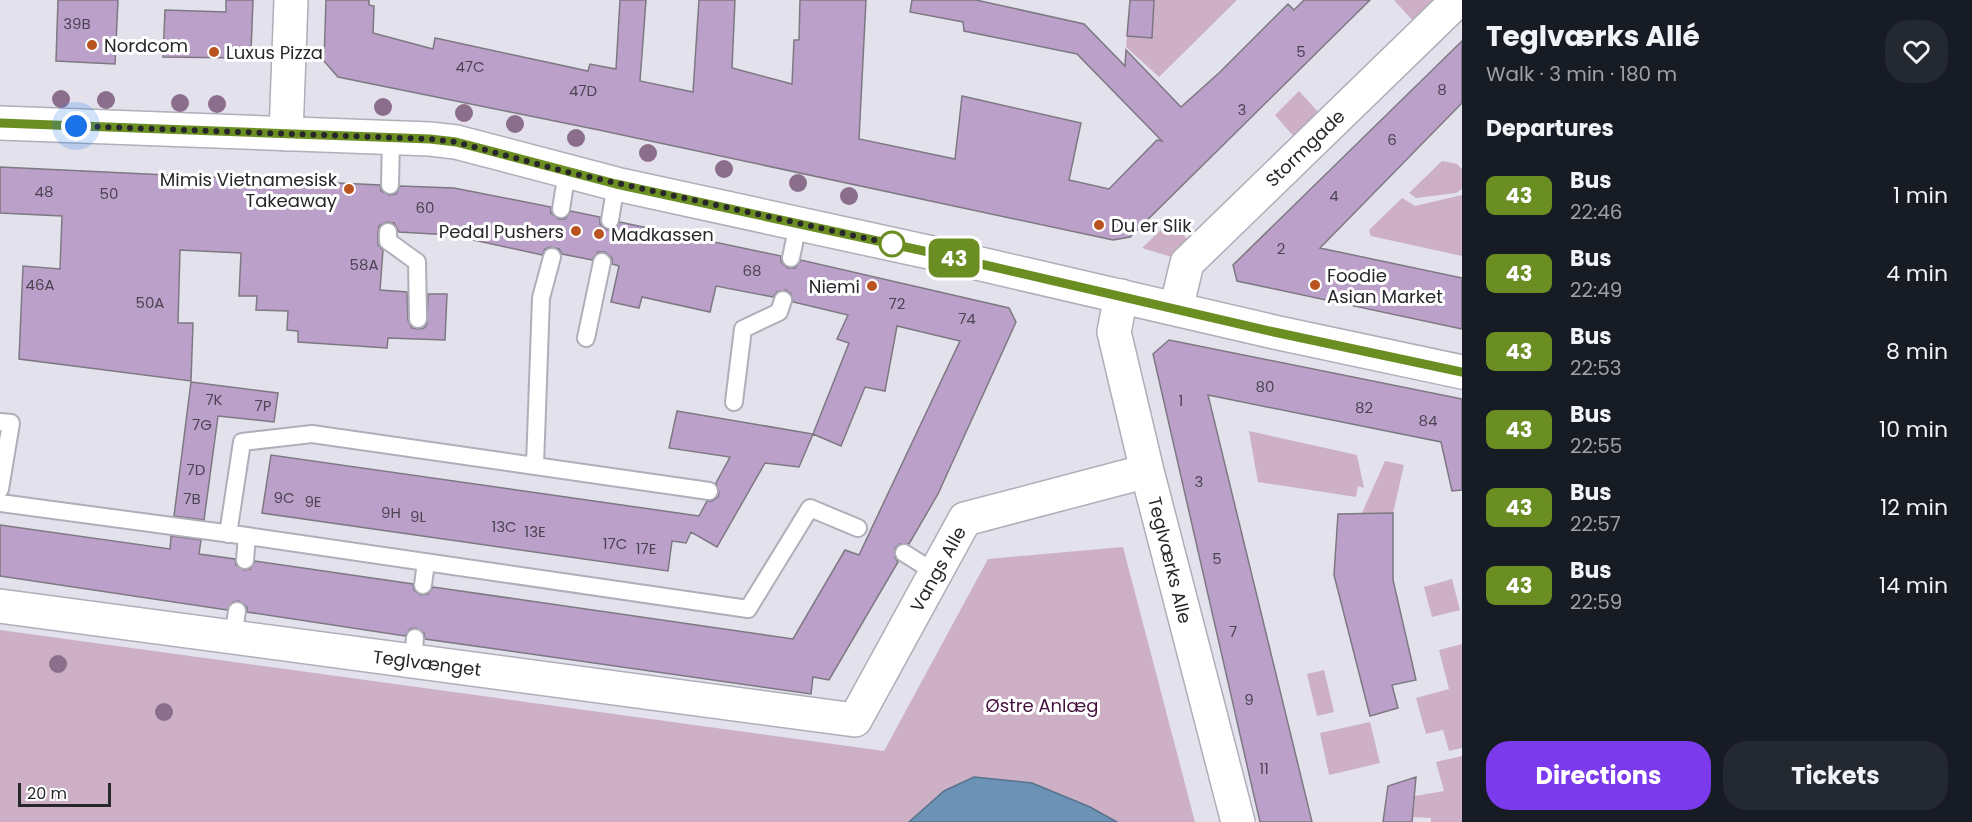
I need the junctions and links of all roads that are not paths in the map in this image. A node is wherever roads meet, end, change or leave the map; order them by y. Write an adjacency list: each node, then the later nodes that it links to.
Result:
1 (291, 0): 4 (street)
2 (1458, 0): 18 (street, Stormgade)
3 (0, 123): 4 (street)
4 (286, 134): 5 (street)
5 (391, 138): 6 (street); 8 (lane)
6 (567, 172): 7 (street); 9 (lane)
7 (616, 184): 10 (lane); 11 (street)
8 (390, 185)
9 (561, 209)
10 (610, 220)
11 (798, 224): 14 (lane); 16 (street)
12 (388, 232): 19 (lane)
13 (552, 257): 24 (lane)
14 (791, 258)
15 (602, 262): 20 (lane)
16 (1121, 296): 18 (street); 25 (street, Teglværks Alle)
17 (783, 300): 22 (lane)
18 (1176, 309): 21 (street)
19 (418, 319)
20 (586, 338)
21 (1462, 372)
22 (734, 402)
23 (0, 422): 26 (lane)
24 (535, 465): 27 (lane); 30 (lane)
25 (1147, 471): 35 (street, Vangs Alle); 39 (street, Teglværks Alle)
26 (0, 489)
27 (709, 491)
28 (0, 503): 30 (lane)
29 (858, 528): 34 (lane)
30 (228, 534): 31 (lane)
31 (247, 536): 33 (lane); 34 (lane)
32 (904, 553): 35 (lane)
33 (244, 560)
34 (426, 562): 36 (lane)
35 (941, 565): 38 (street, Vangs Alle)
36 (423, 585)
37 (0, 606): 38 (street, Teglvænget)
38 (855, 720)
39 (1238, 822)

